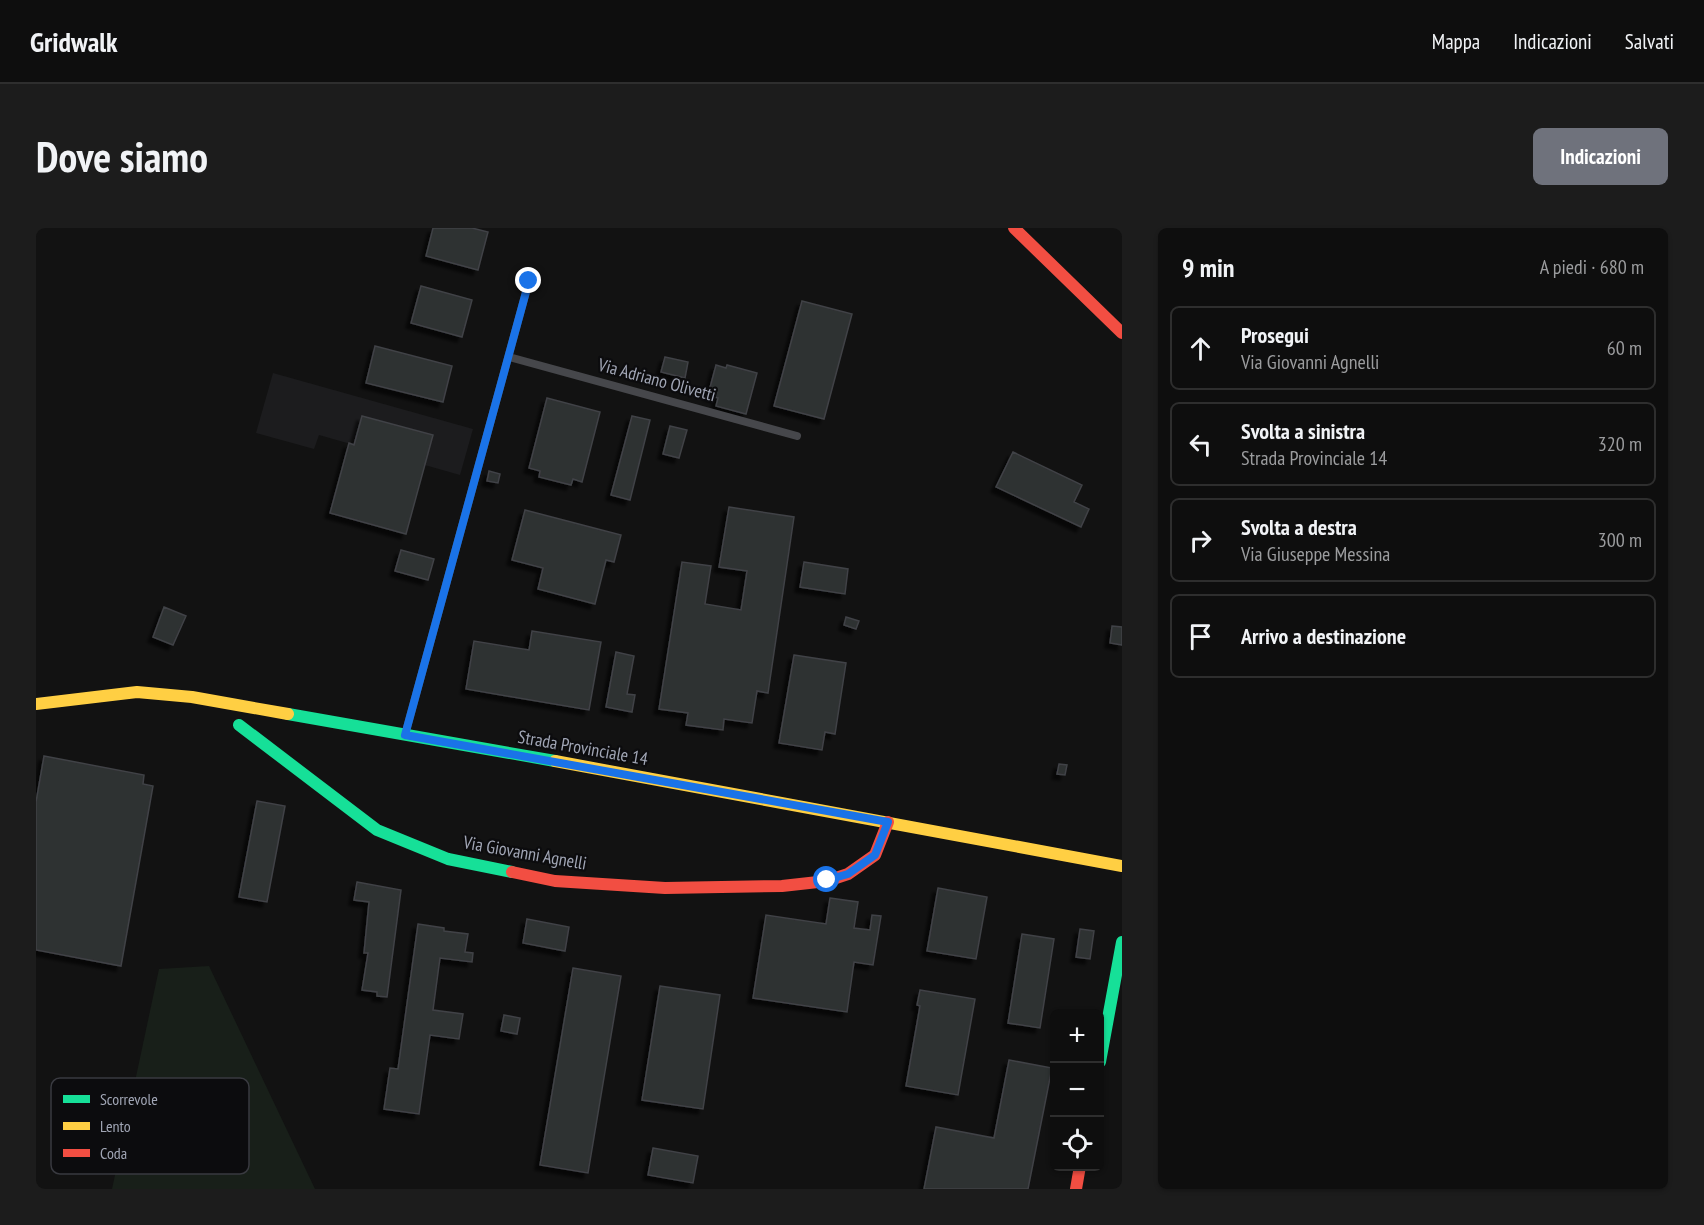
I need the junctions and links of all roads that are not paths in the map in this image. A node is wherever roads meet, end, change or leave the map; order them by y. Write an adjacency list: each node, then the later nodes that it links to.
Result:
1 (1014, 228): 3 (street)
2 (529, 281): 4 (street)
3 (1122, 333)
4 (508, 357): 5 (street, Via Adriano Olivetti); 8 (street)
5 (796, 436)
6 (36, 704): 8 (street, Strada Provinciale 14)
7 (239, 725): 9 (street, Via Giovanni Agnelli)
8 (405, 735): 9 (street, Strada Provinciale 14)
9 (888, 822): 10 (street, Strada Provinciale 14)
10 (1122, 866)
11 (1122, 942): 12 (street)
12 (1104, 1040)
13 (1079, 1171): 14 (street)
14 (1076, 1189)

